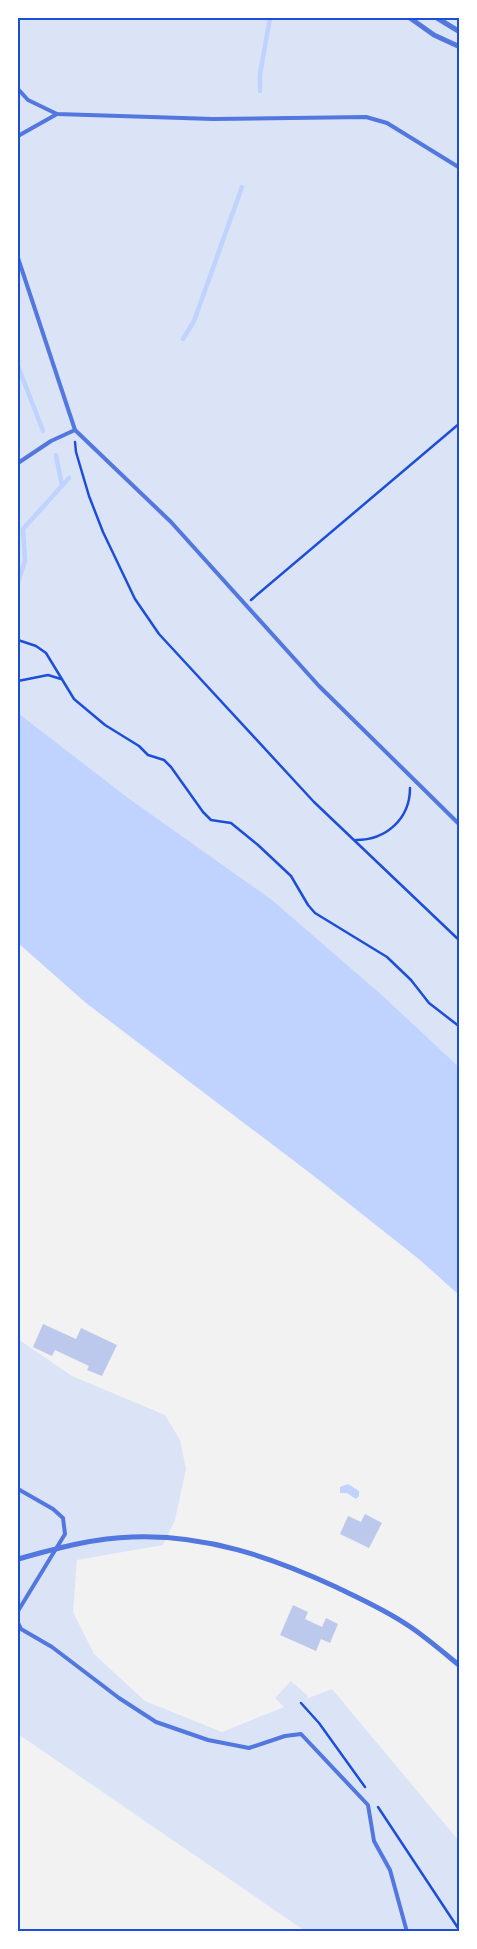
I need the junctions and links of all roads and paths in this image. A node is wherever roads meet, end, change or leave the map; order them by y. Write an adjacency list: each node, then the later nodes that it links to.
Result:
1 (410, 18): 4 (street)
2 (437, 18): 3 (street)
3 (460, 32)
4 (460, 48)
5 (18, 89): 6 (lane)
6 (57, 114): 7 (lane); 8 (lane)
7 (18, 136)
8 (460, 168)
9 (18, 258): 11 (lane)
10 (460, 424): 13 (path)
11 (74, 430): 12 (lane); 13 (lane); 19 (path)
12 (18, 463)
13 (246, 605): 17 (lane)
14 (18, 640): 15 (path)
15 (61, 679): 16 (path); 21 (path)
16 (18, 681)
17 (408, 776): 18 (lane); 19 (path)
18 (460, 825)
19 (354, 840): 20 (path)
20 (460, 941)
21 (460, 1028)
22 (18, 1489): 23 (lane)
23 (56, 1548): 24 (street); 25 (lane); 27 (street)
24 (18, 1559)
25 (18, 1611)
26 (18, 1623): 32 (lane)
27 (460, 1666)
28 (301, 1703): 29 (path)
29 (367, 1791)
30 (373, 1799): 31 (path)
31 (460, 1931)
32 (407, 1932)

